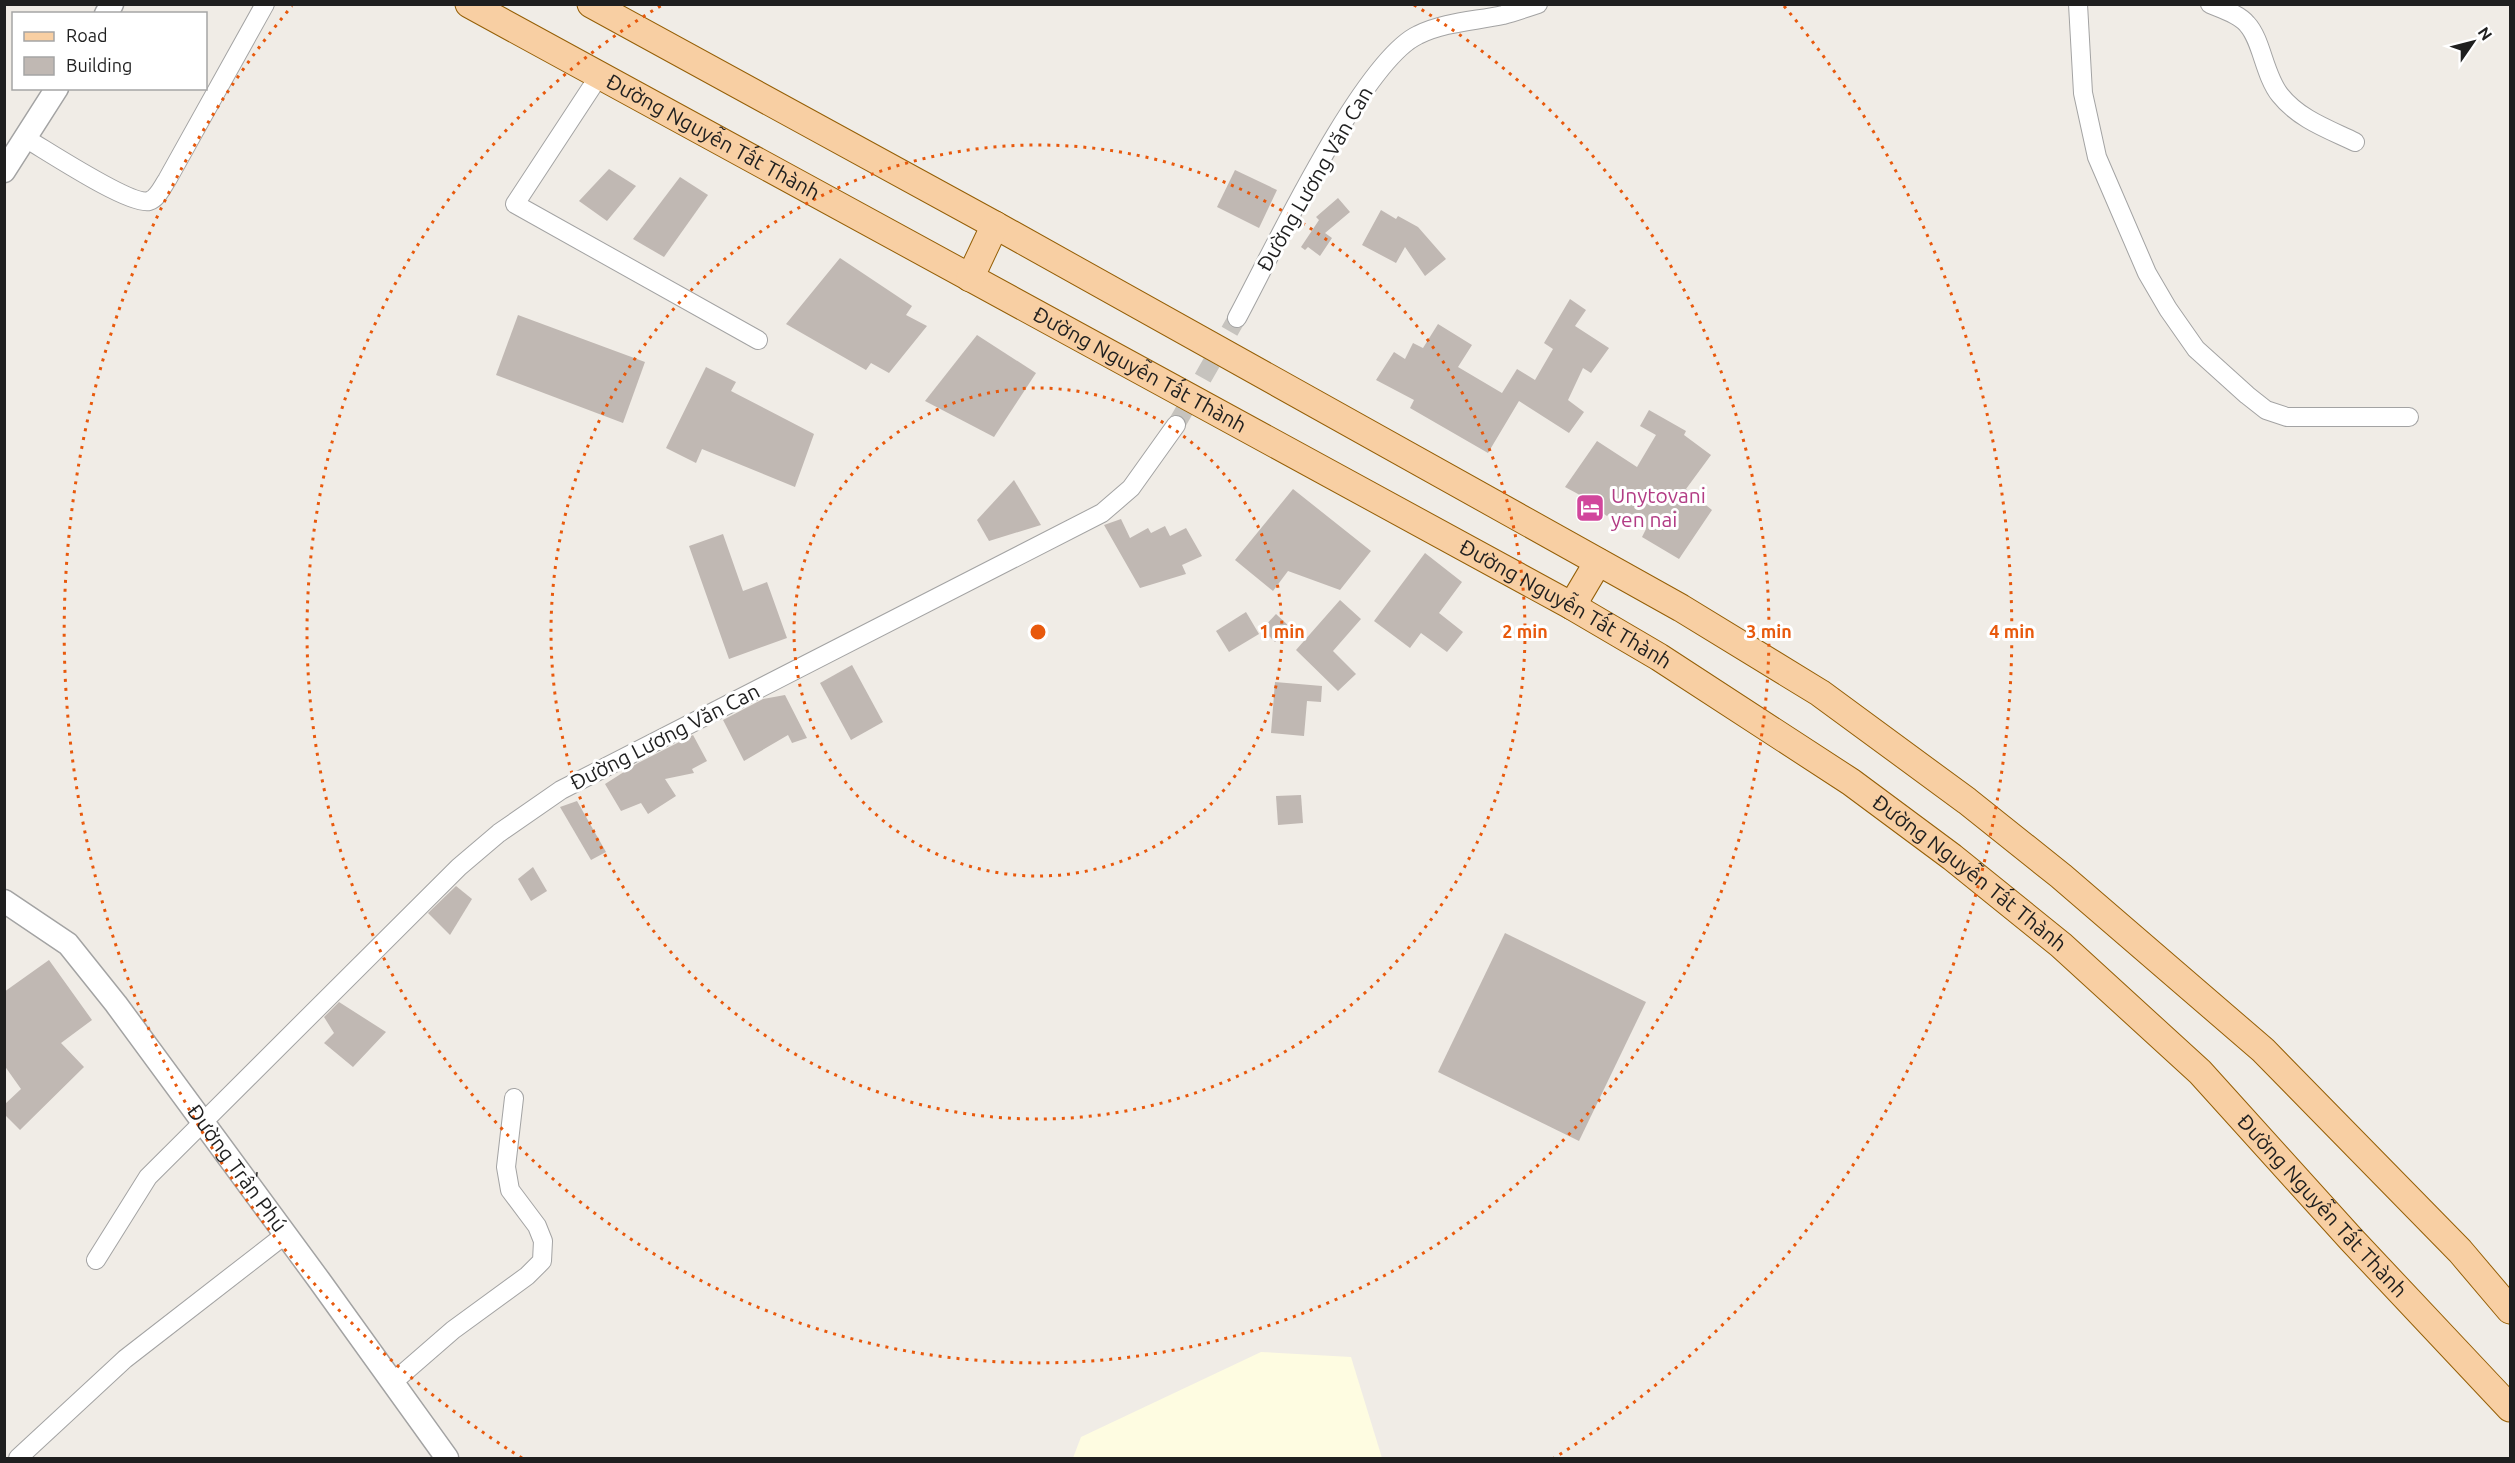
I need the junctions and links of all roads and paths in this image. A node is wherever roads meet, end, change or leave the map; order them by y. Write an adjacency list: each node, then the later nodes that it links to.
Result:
1 (265, 4): 9 (street)
2 (469, 4): 7 (main road, Đường Nguyễn Tất Thành)
3 (591, 4): 12 (main road)
4 (1538, 4): 14 (street, Đường Lương Văn Can)
5 (2078, 4): 16 (street)
6 (2210, 4): 10 (street)
7 (599, 76): 13 (main road, Đường Nguyễn Tất Thành); 15 (street)
8 (56, 90): 9 (street)
9 (25, 138): 11 (street)
10 (2355, 141)
11 (4, 171)
12 (995, 225): 13 (main road); 18 (main road)
13 (970, 278): 19 (main road, Đường Nguyễn Tất Thành)
14 (1237, 318)
15 (758, 340)
16 (2409, 417)
17 (1176, 425): 22 (street, Đường Lương Văn Can)
18 (1598, 562): 19 (main road); 25 (main road)
19 (1572, 606): 27 (main road, Đường Nguyễn Tất Thành)
20 (4, 901): 22 (street, Đường Trần Phú)
21 (514, 1098): 26 (street)
22 (203, 1123): 23 (street, Đường Trần Phú); 24 (street, Đường Lương Văn Can)
23 (286, 1234): 26 (street, Đường Trần Phú); 28 (street)
24 (96, 1260)
25 (2511, 1310)
26 (392, 1383): 29 (street, Đường Trần Phú)
27 (2511, 1408)
28 (18, 1458)
29 (447, 1458)

